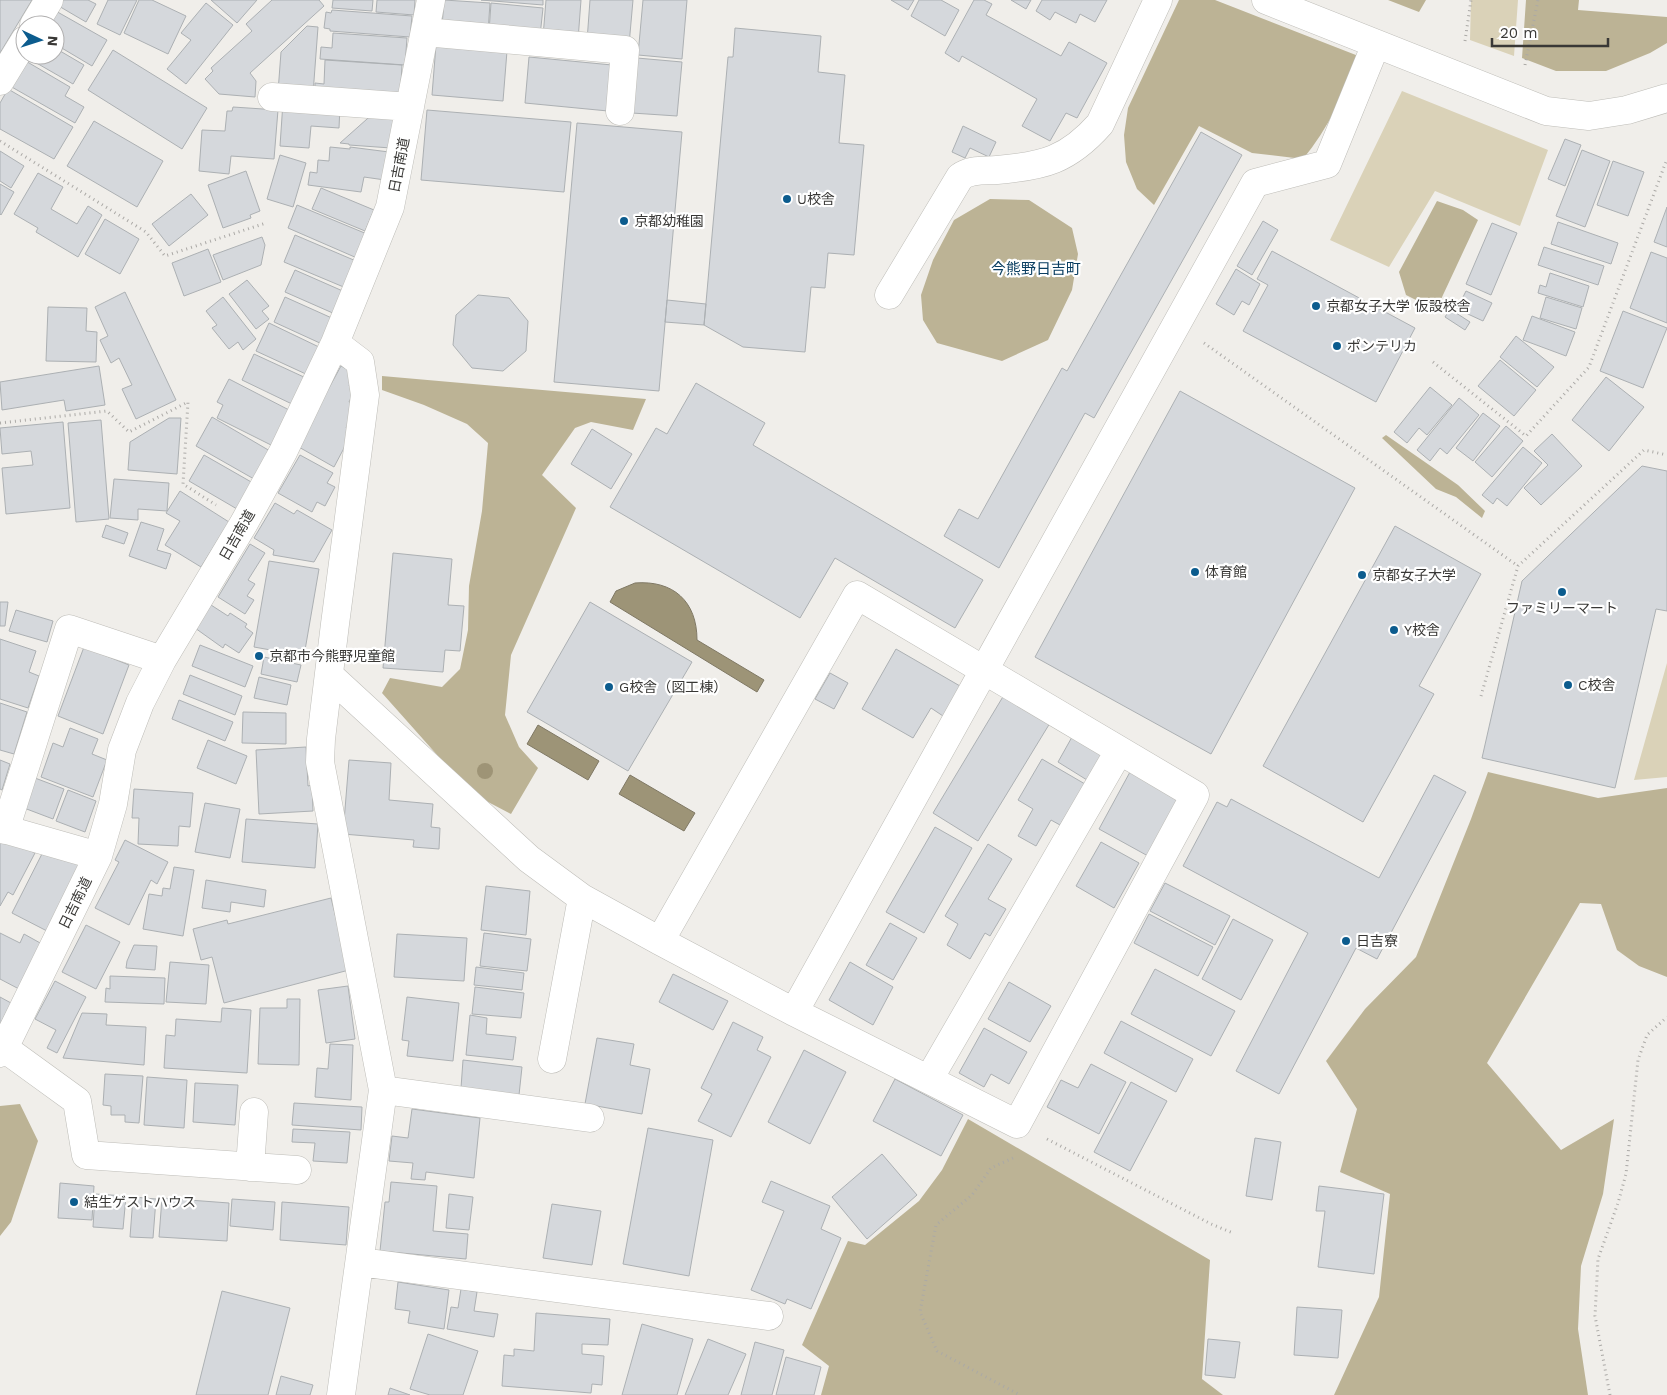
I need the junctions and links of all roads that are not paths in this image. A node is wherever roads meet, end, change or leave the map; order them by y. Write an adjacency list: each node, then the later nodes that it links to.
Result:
1 (49, 0): 5 (street)
2 (431, 0): 6 (street, 日吉南道)
3 (1158, 0): 14 (street)
4 (1266, 0): 7 (street)
5 (40, 15)
6 (424, 32): 12 (street, 日吉南道); 13 (street)
7 (1376, 44): 11 (street); 17 (street)
8 (15, 56): 9 (street)
9 (0, 81)
10 (272, 97): 12 (street)
11 (1667, 98)
12 (410, 107): 15 (street, 日吉南道)
13 (620, 111)
14 (889, 295)
15 (335, 343): 16 (street, 日吉南道); 18 (street)
16 (162, 660): 20 (street); 21 (street, 日吉南道)
17 (984, 670): 19 (street); 23 (street); 24 (street)
18 (329, 675): 22 (street); 28 (street)
19 (1119, 751): 27 (street); 27 (street)
20 (3, 829): 21 (street)
21 (98, 856): 25 (street, 日吉南道)
22 (582, 898): 23 (street); 26 (street)
23 (660, 941): 24 (street)
24 (794, 1012): 27 (street)
25 (2, 1051): 31 (street)
26 (552, 1059)
27 (929, 1079)
28 (383, 1090): 30 (street); 33 (street)
29 (254, 1112): 31 (street)
30 (590, 1118)
31 (250, 1167): 32 (street)
32 (297, 1170)
33 (360, 1262): 34 (street); 35 (street)
34 (770, 1316)
35 (341, 1395)

